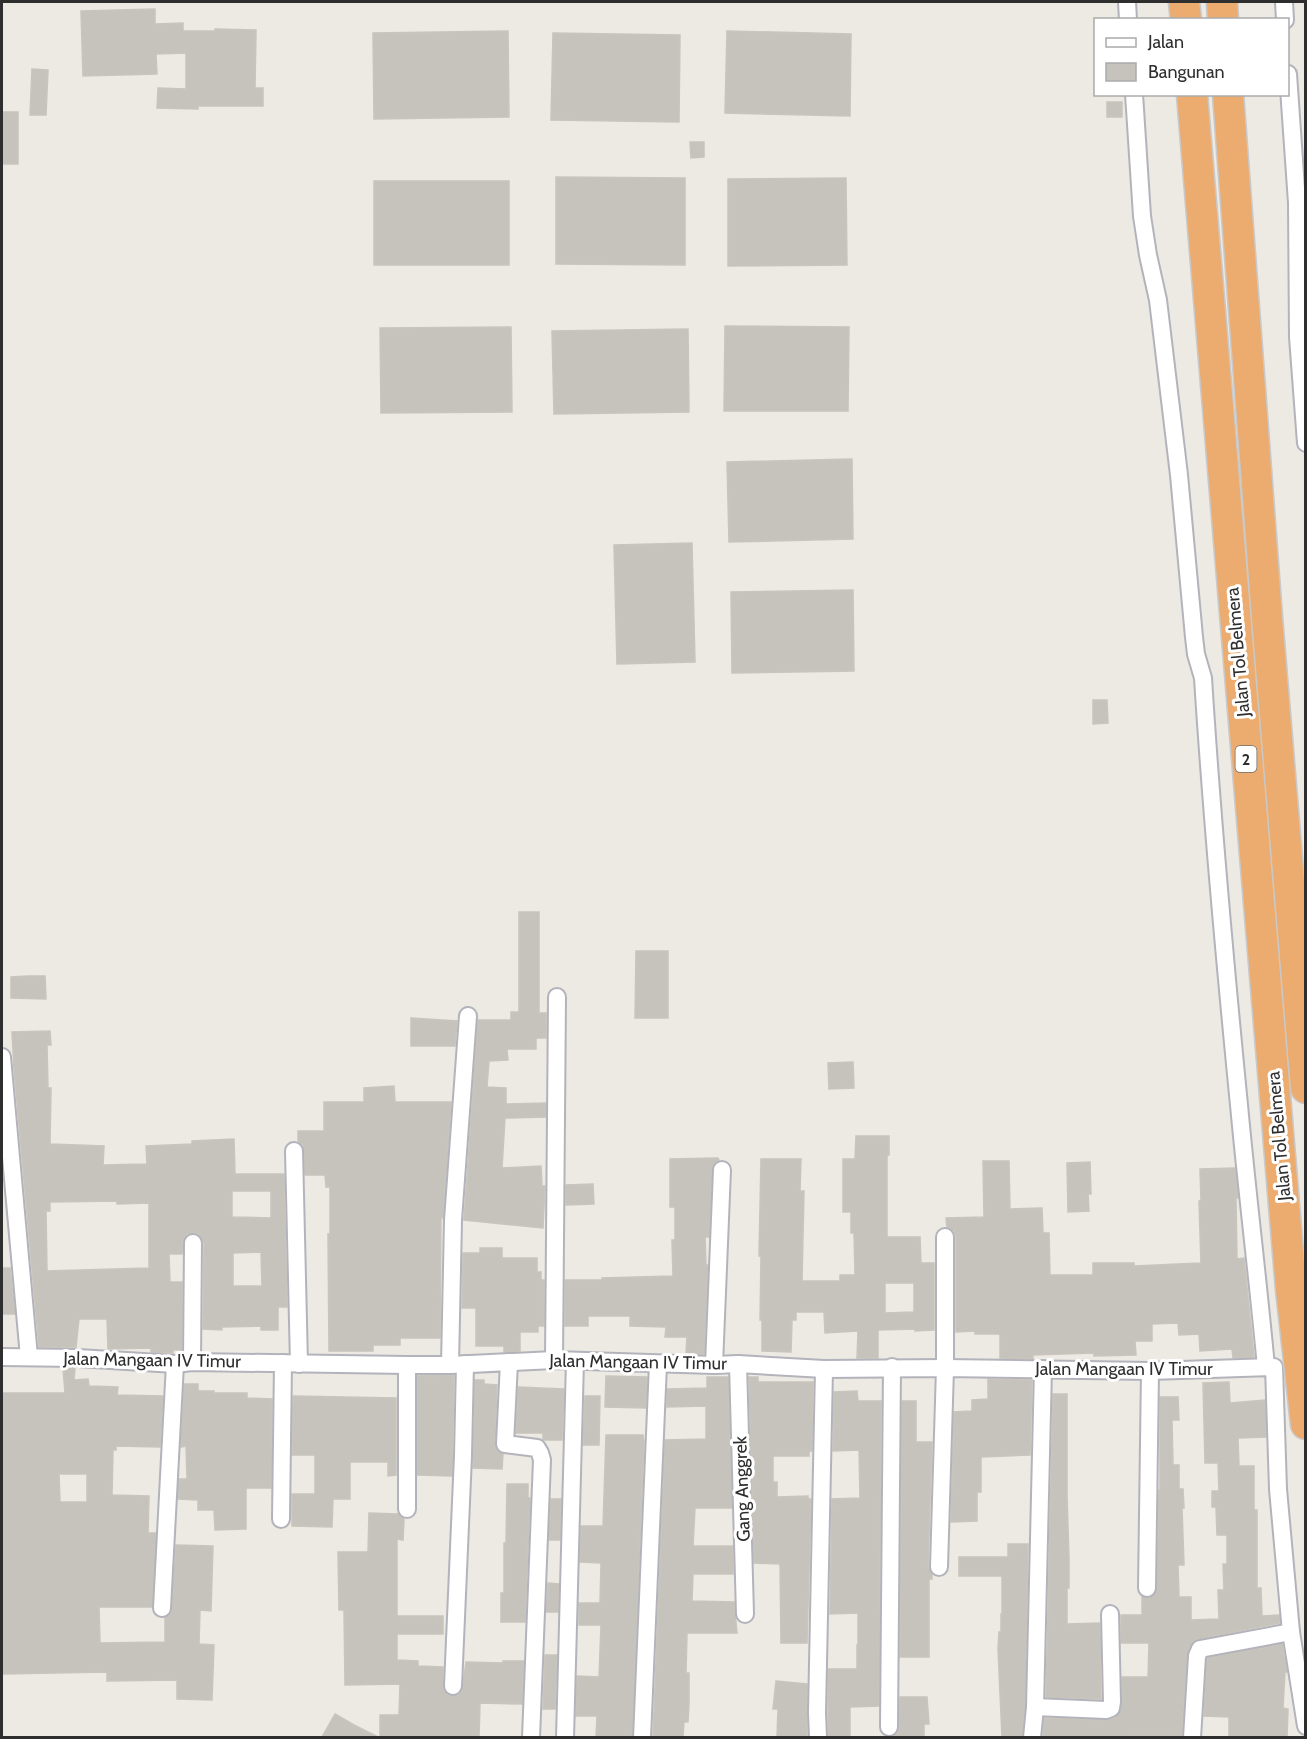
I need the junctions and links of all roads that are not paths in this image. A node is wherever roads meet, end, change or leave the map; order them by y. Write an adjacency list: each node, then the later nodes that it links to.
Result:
1 (1126, 2): 5 (street)
2 (1185, 2): 6 (highway)
3 (1222, 2): 7 (highway)
4 (1284, 2): 8 (street)
5 (1128, 18)
6 (1186, 18)
7 (1223, 18)
8 (1285, 18)
9 (1134, 96): 36 (street)
10 (1192, 96): 41 (highway, Jalan Tol Belmera / 2)
11 (1228, 96): 17 (highway, Jalan Tol Belmera / 2)
12 (1289, 96): 13 (street)
13 (1305, 443)
14 (557, 997): 24 (street)
15 (468, 1016): 30 (street)
16 (2, 1057): 23 (street)
17 (1305, 1088)
18 (294, 1151): 29 (street)
19 (722, 1170): 34 (street)
20 (945, 1237): 37 (street)
21 (193, 1243): 26 (street)
22 (2, 1357): 23 (street, Jalan Mangaan IV Timur)
23 (29, 1358): 28 (street, Jalan Mangaan IV Timur)
24 (554, 1360): 25 (street, Jalan Mangaan IV Timur); 27 (street, Jalan Mangaan IV Timur)
25 (575, 1361): 31 (street, Jalan Mangaan IV Timur); 55 (street)
26 (192, 1362): 28 (street, Jalan Mangaan IV Timur); 29 (street, Jalan Mangaan IV Timur)
27 (509, 1362): 30 (street, Jalan Mangaan IV Timur); 54 (street)
28 (175, 1364): 46 (street)
29 (291, 1364): 33 (street, Jalan Mangaan IV Timur); 43 (street)
30 (457, 1364): 33 (street, Jalan Mangaan IV Timur); 50 (street)
31 (658, 1364): 34 (street, Jalan Mangaan IV Timur); 56 (street)
32 (738, 1364): 34 (street, Jalan Mangaan IV Timur); 38 (street, Jalan Mangaan IV Timur); 47 (street, Gang Anggrek)
33 (407, 1365): 42 (street)
34 (714, 1365)
35 (892, 1367): 37 (street, Jalan Mangaan IV Timur); 38 (street, Jalan Mangaan IV Timur); 53 (street)
36 (1270, 1367): 40 (street, Jalan Mangaan IV Timur); 49 (street)
37 (945, 1368): 39 (street, Jalan Mangaan IV Timur); 44 (street)
38 (824, 1369): 57 (street)
39 (1043, 1369): 40 (street, Jalan Mangaan IV Timur); 51 (street)
40 (1150, 1371): 45 (street)
41 (1305, 1424)
42 (407, 1509)
43 (281, 1519)
44 (939, 1567)
45 (1147, 1588)
46 (162, 1608)
47 (746, 1614)
48 (1110, 1614): 51 (street)
49 (1291, 1632): 52 (street); 59 (street)
50 (453, 1686)
51 (1035, 1707): 58 (street)
52 (1305, 1726)
53 (889, 1727)
54 (531, 1737)
55 (565, 1737)
56 (642, 1737)
57 (818, 1737)
58 (1032, 1737)
59 (1192, 1737)

